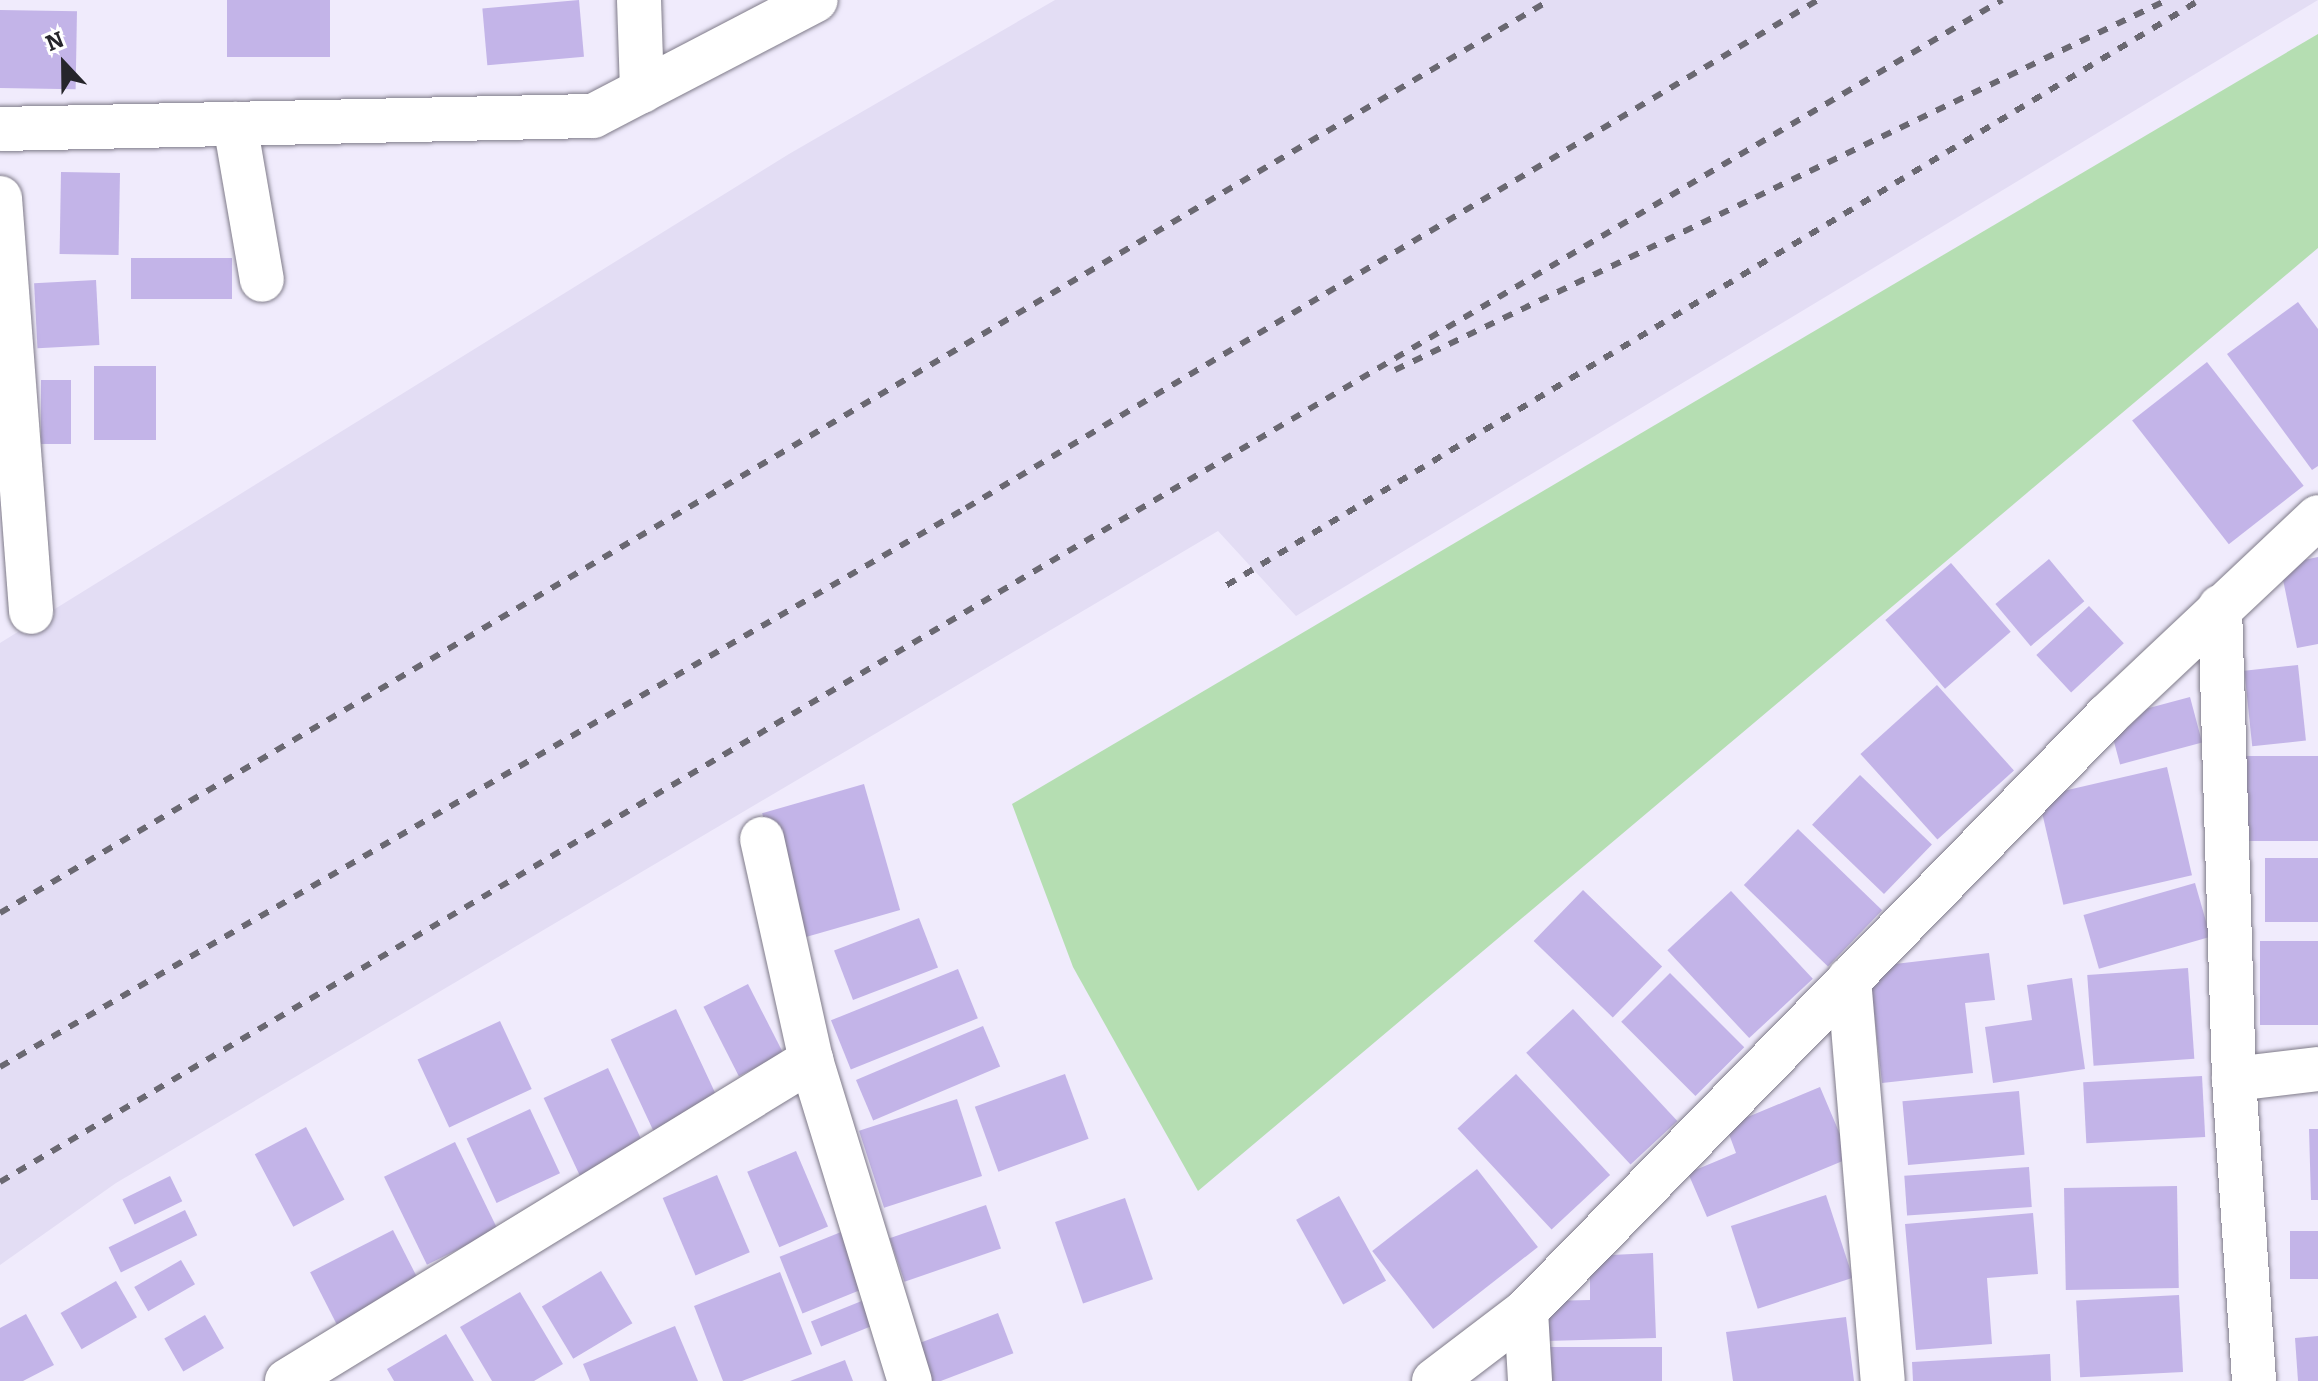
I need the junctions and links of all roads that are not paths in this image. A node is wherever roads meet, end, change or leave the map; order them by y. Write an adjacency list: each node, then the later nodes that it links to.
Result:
1 (639, 0): 3 (street)
2 (816, 0): 3 (street)
3 (642, 91): 4 (street)
4 (235, 124): 5 (street); 7 (street)
5 (0, 129)
6 (0, 198): 10 (street)
7 (262, 280)
8 (2318, 517): 9 (street)
9 (2220, 607): 12 (street); 15 (street)
10 (31, 612)
11 (762, 839): 13 (street)
12 (1849, 979): 16 (street); 21 (street)
13 (811, 1060): 17 (street); 18 (street)
14 (2318, 1069): 15 (street)
15 (2234, 1079): 22 (street)
16 (1526, 1311): 19 (street); 20 (street)
17 (287, 1381)
18 (910, 1381)
19 (1434, 1381)
20 (1530, 1381)
21 (1883, 1381)
22 (2254, 1381)

